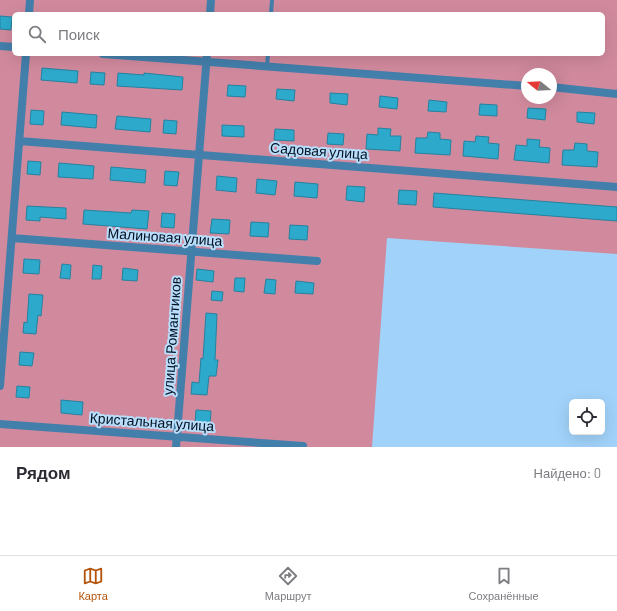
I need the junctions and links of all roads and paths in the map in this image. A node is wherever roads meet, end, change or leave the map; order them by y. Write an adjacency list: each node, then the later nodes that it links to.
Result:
1 (30, 0): 4 (street)
2 (211, 0): 5 (street)
3 (272, 0): 6 (lane)
4 (29, 12)
5 (210, 12)
6 (271, 12)
7 (0, 46): 8 (street)
8 (12, 47)
9 (26, 56): 17 (street)
10 (155, 56): 12 (street)
11 (268, 56): 13 (lane)
12 (207, 58): 13 (street); 18 (street, улица Романтиков)
13 (267, 66): 14 (street)
14 (521, 86)
15 (557, 88): 16 (street)
16 (617, 94)
17 (19, 141): 18 (street, Садовая улица); 20 (street)
18 (199, 155): 19 (street, Садовая улица); 21 (street, улица Романтиков)
19 (617, 187)
20 (12, 238): 21 (street, Малиновая улица); 23 (street)
21 (192, 252): 22 (street, Малиновая улица); 26 (street, улица Романтиков)
22 (317, 262)
23 (3, 301): 24 (street)
24 (0, 386)
25 (0, 424): 26 (street, Кристальная улица)
26 (177, 437): 27 (street, Кристальная улица); 28 (street, улица Романтиков)
27 (303, 446)
28 (176, 447)

